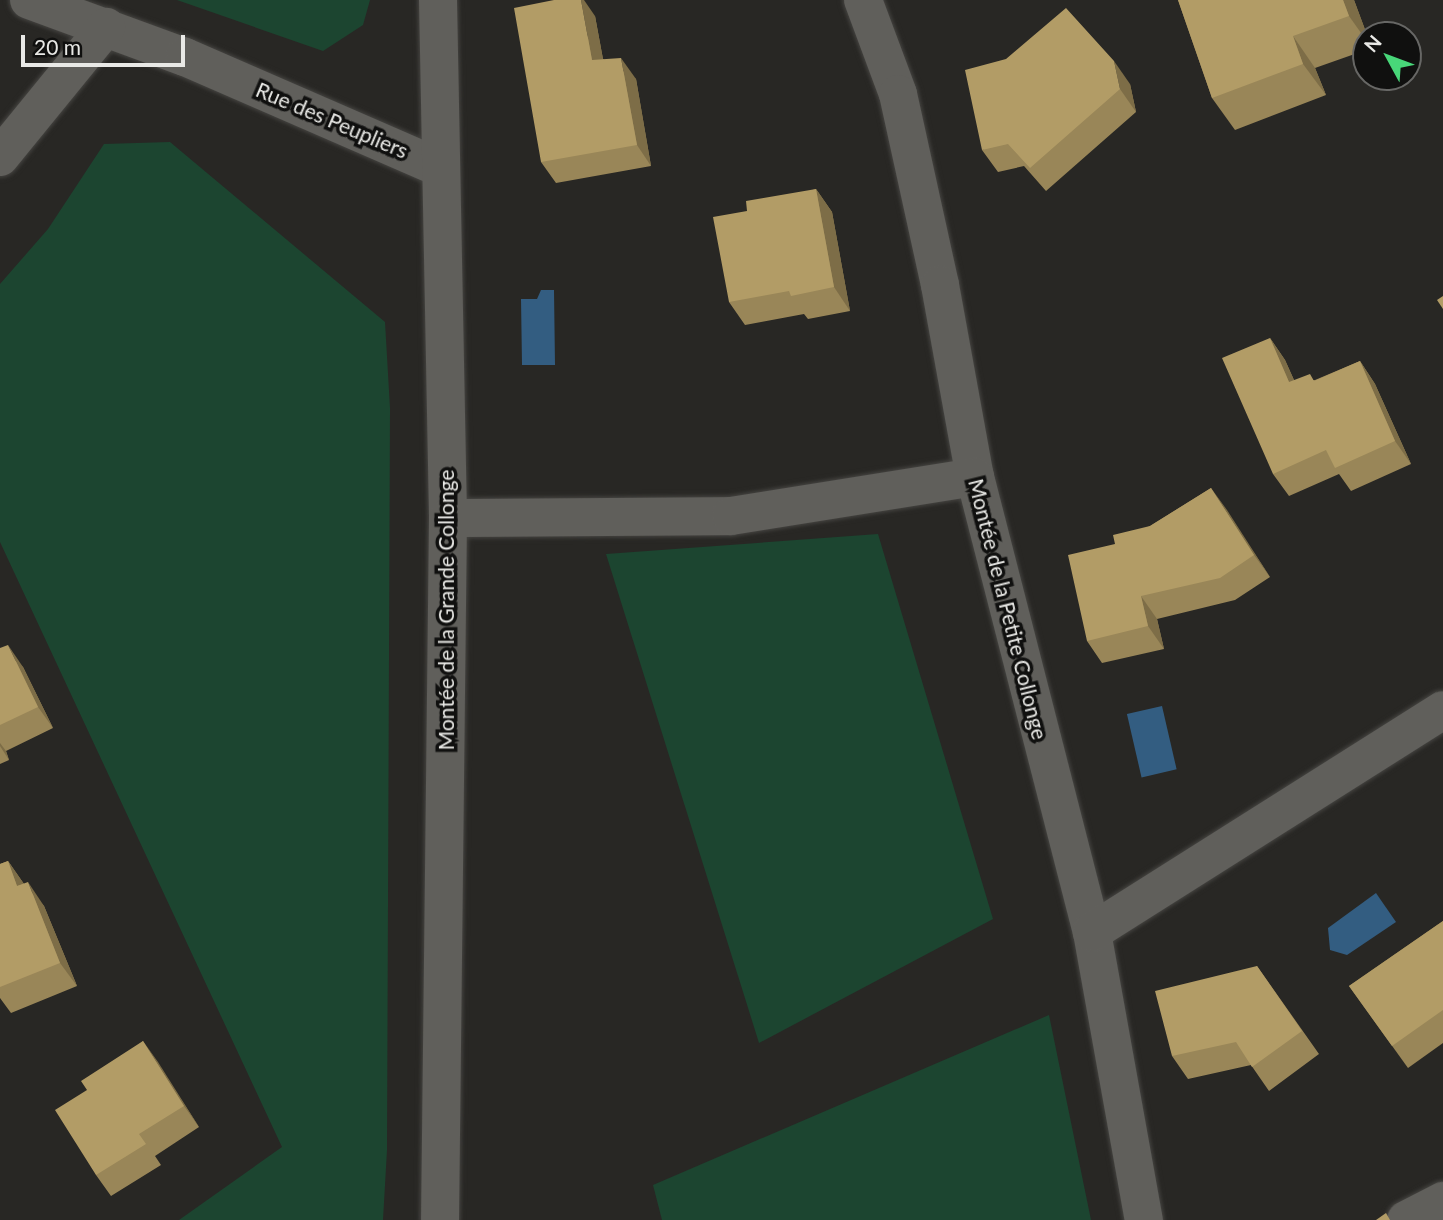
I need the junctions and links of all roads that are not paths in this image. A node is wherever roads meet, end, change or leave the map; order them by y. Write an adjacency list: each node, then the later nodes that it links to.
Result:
1 (29, 0): 4 (street, Rue des Peupliers)
2 (438, 0): 6 (street, Montée de la Grande Collonge)
3 (863, 0): 7 (street, Montée de la Petite Collonge)
4 (106, 26): 5 (street); 6 (street, Rue des Peupliers)
5 (0, 157)
6 (438, 167): 8 (street, Montée de la Grande Collonge)
7 (975, 477): 8 (street); 10 (street, Montée de la Petite Collonge)
8 (449, 518): 12 (street, Montée de la Grande Collonge)
9 (1443, 710): 10 (street)
10 (1092, 932): 13 (street, Montée de la Petite Collonge)
11 (1443, 1201): 14 (street)
12 (440, 1220)
13 (1144, 1220)
14 (1406, 1220)

